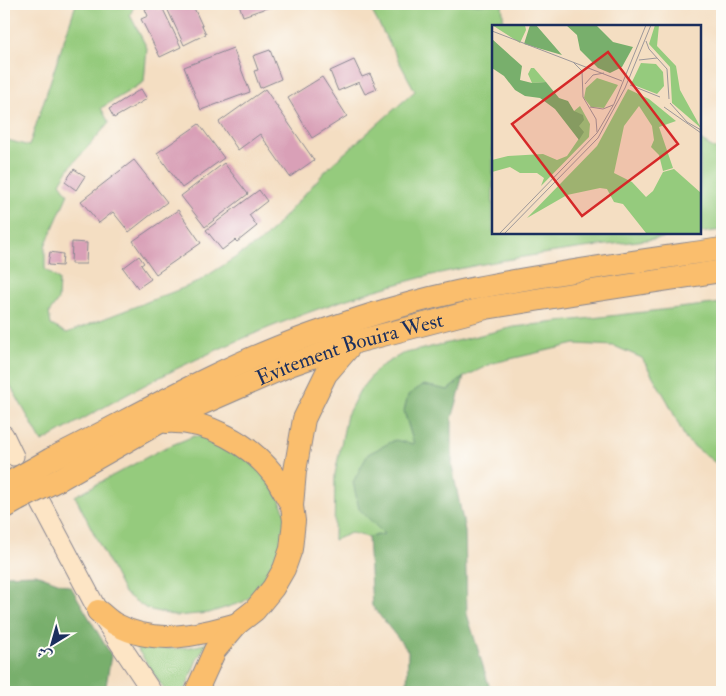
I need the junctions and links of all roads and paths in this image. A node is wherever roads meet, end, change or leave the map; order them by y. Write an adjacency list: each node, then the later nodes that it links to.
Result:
1 (722, 249): 7 (highway, Evitement Bouira West)
2 (722, 272): 3 (highway, Evitement Bouira West)
3 (352, 343): 4 (highway, Evitement Bouira West); 10 (highway)
4 (160, 422): 7 (highway, Evitement Bouira West); 10 (highway)
5 (4, 435): 6 (main road)
6 (14, 456)
7 (55, 469): 8 (highway, Evitement Bouira West, bridge)
8 (8, 495)
9 (41, 503): 11 (main road)
10 (292, 506): 12 (highway)
11 (98, 611): 12 (highway); 13 (main road)
12 (238, 624): 14 (highway)
13 (152, 692)
14 (196, 692)

